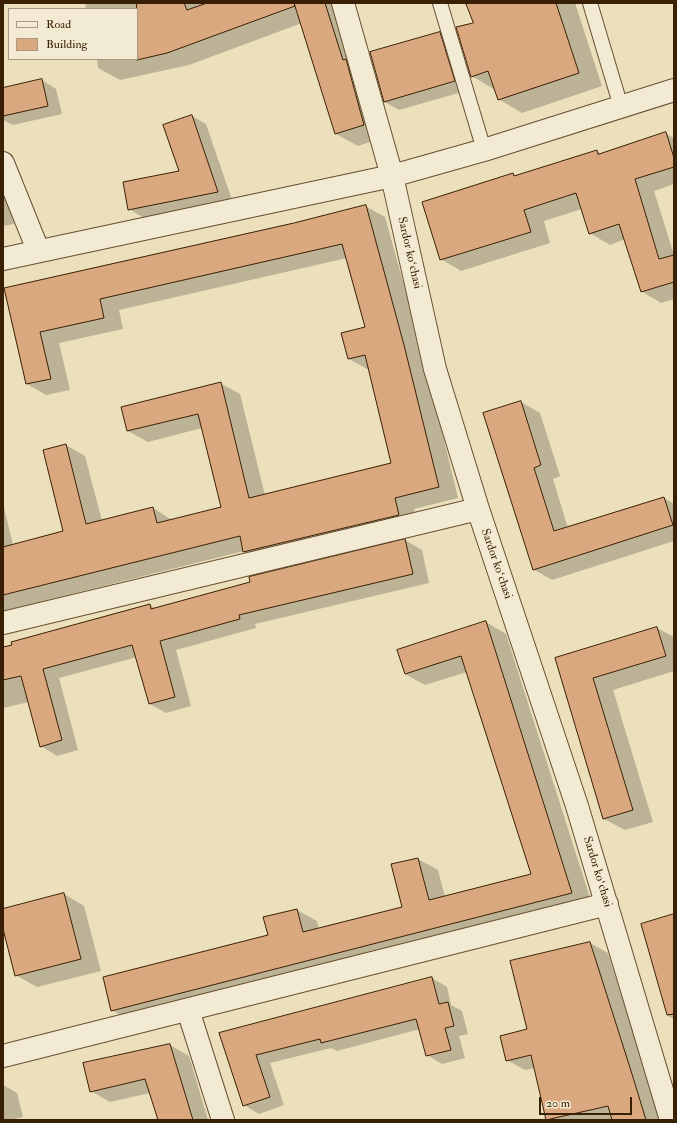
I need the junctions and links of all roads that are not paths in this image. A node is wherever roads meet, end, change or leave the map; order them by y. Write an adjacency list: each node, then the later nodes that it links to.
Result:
1 (343, 3): 8 (street, Sardor koʻchasi)
2 (440, 3): 6 (lane)
3 (590, 3): 5 (lane)
4 (674, 90): 5 (street)
5 (621, 107): 6 (street)
6 (484, 150): 8 (street)
7 (3, 163): 9 (street)
8 (392, 176): 9 (street); 11 (street, Sardor koʻchasi)
9 (38, 250): 10 (street)
10 (3, 259)
11 (478, 509): 12 (street); 13 (street, Sardor koʻchasi)
12 (3, 623)
13 (607, 904): 14 (street); 17 (street, Sardor koʻchasi)
14 (188, 1010): 15 (street); 16 (street)
15 (3, 1056)
16 (223, 1120)
17 (671, 1120)

